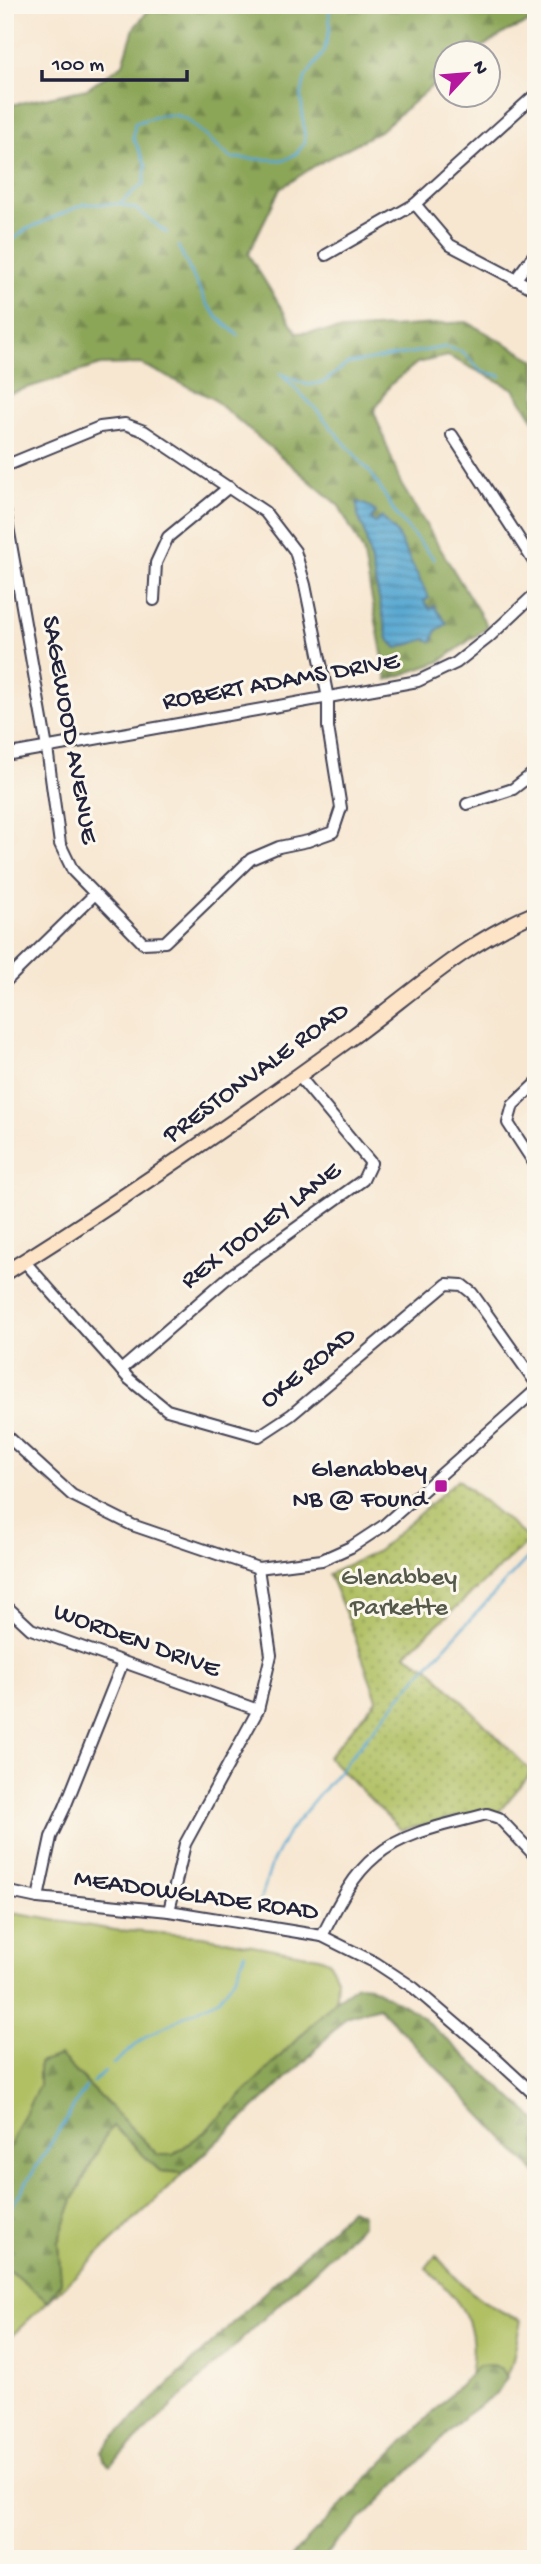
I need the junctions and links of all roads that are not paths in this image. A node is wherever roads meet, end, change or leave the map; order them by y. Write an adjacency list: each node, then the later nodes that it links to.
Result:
1 (536, 94): 2 (street)
2 (415, 204): 4 (street); 5 (street)
3 (536, 252): 5 (street)
4 (326, 255)
5 (515, 280): 6 (street)
6 (536, 290)
7 (452, 435): 11 (street)
8 (5, 466): 9 (street)
9 (229, 487): 13 (street); 14 (street)
10 (5, 510): 15 (street, SAGEWOOD AVENUE)
11 (536, 565)
12 (536, 593): 14 (street, ROBERT ADAMS DRIVE)
13 (154, 600)
14 (328, 698): 15 (street, ROBERT ADAMS DRIVE); 19 (street, SAGEWOOD AVENUE)
15 (47, 748): 16 (street, ROBERT ADAMS DRIVE); 19 (street, SAGEWOOD AVENUE)
16 (5, 755)
17 (536, 771): 18 (street)
18 (467, 804)
19 (94, 895): 21 (street)
20 (536, 913): 22 (street, PRESTONVALE ROAD)
21 (5, 982)
22 (298, 1076): 25 (street, PRESTONVALE ROAD); 27 (street, REX TOOLEY LANE)
23 (536, 1083): 24 (street)
24 (536, 1166)
25 (24, 1261): 26 (street, PRESTONVALE ROAD); 27 (street, OKE ROAD)
26 (5, 1273)
27 (121, 1370): 28 (street, OKE ROAD)
28 (536, 1383)
29 (536, 1390): 31 (street)
30 (5, 1434): 31 (street)
31 (258, 1568): 35 (street)
32 (8, 1608): 33 (street); 34 (street, WORDEN DRIVE)
33 (5, 1623)
34 (123, 1662): 35 (street, WORDEN DRIVE); 38 (street)
35 (258, 1710): 39 (street)
36 (536, 1857): 40 (street)
37 (5, 1891): 38 (street, MEADOWGLADE ROAD)
38 (38, 1898): 39 (street, MEADOWGLADE ROAD)
39 (169, 1911): 40 (street, MEADOWGLADE ROAD)
40 (322, 1936): 42 (street, MEADOWGLADE ROAD)
41 (536, 2078): 42 (street)
42 (526, 2087): 43 (street, MEADOWGLADE ROAD)
43 (536, 2096)

